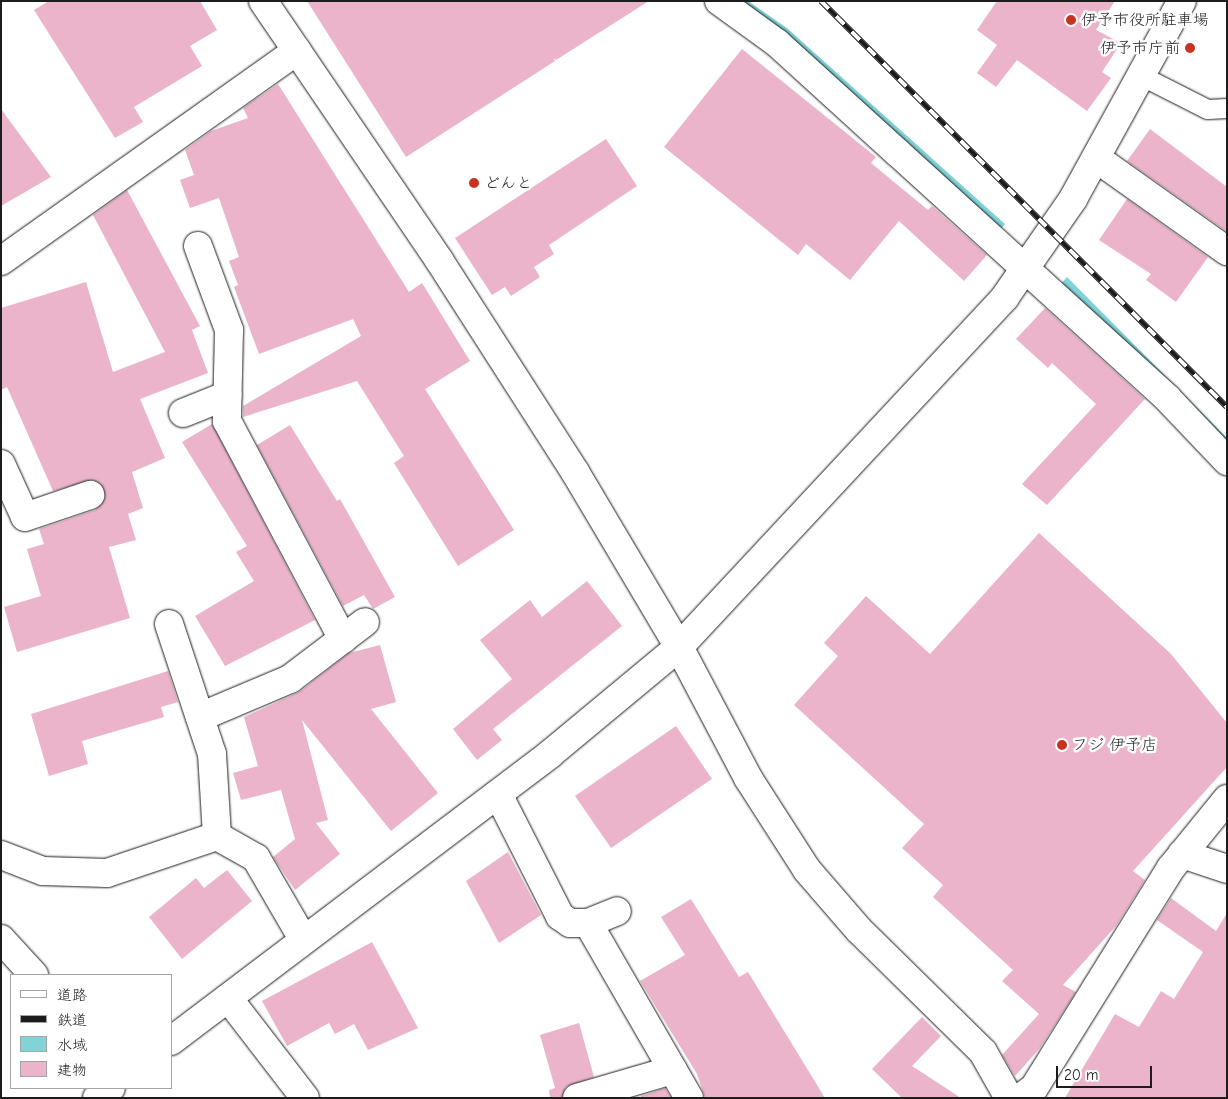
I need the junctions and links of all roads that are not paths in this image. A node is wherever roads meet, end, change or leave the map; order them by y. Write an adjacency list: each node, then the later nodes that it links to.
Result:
1 (263, 1): 4 (street)
2 (719, 1): 11 (street)
3 (1182, 1): 5 (street)
4 (297, 51): 10 (street); 20 (street)
5 (1142, 76): 6 (lane); 7 (street)
6 (1227, 108)
7 (1096, 158): 9 (street); 11 (street)
8 (198, 246): 12 (street)
9 (1227, 251)
10 (1, 261)
11 (1026, 268): 14 (street); 20 (street)
12 (228, 395): 13 (street); 19 (street)
13 (183, 412)
14 (1227, 460)
15 (1, 464): 16 (street)
16 (90, 495)
17 (365, 622): 19 (street)
18 (169, 624): 21 (street)
19 (343, 639): 21 (street)
20 (679, 647): 22 (street); 42 (street)
21 (200, 717): 24 (street)
22 (498, 794): 29 (street); 31 (street)
23 (1227, 799): 26 (street)
24 (217, 836): 25 (street); 31 (street)
25 (1, 854)
26 (1182, 854): 27 (street); 37 (street)
27 (1227, 870)
28 (617, 911): 29 (street)
29 (588, 923): 35 (street)
30 (1, 939): 32 (street)
31 (303, 939): 33 (street)
32 (33, 974)
33 (228, 998): 34 (street); 39 (street)
34 (172, 1041)
35 (673, 1070): 40 (street); 41 (street)
36 (110, 1089): 38 (street)
37 (1036, 1094)
38 (97, 1098)
39 (305, 1098)
40 (576, 1098)
41 (689, 1098)
42 (1009, 1098)

